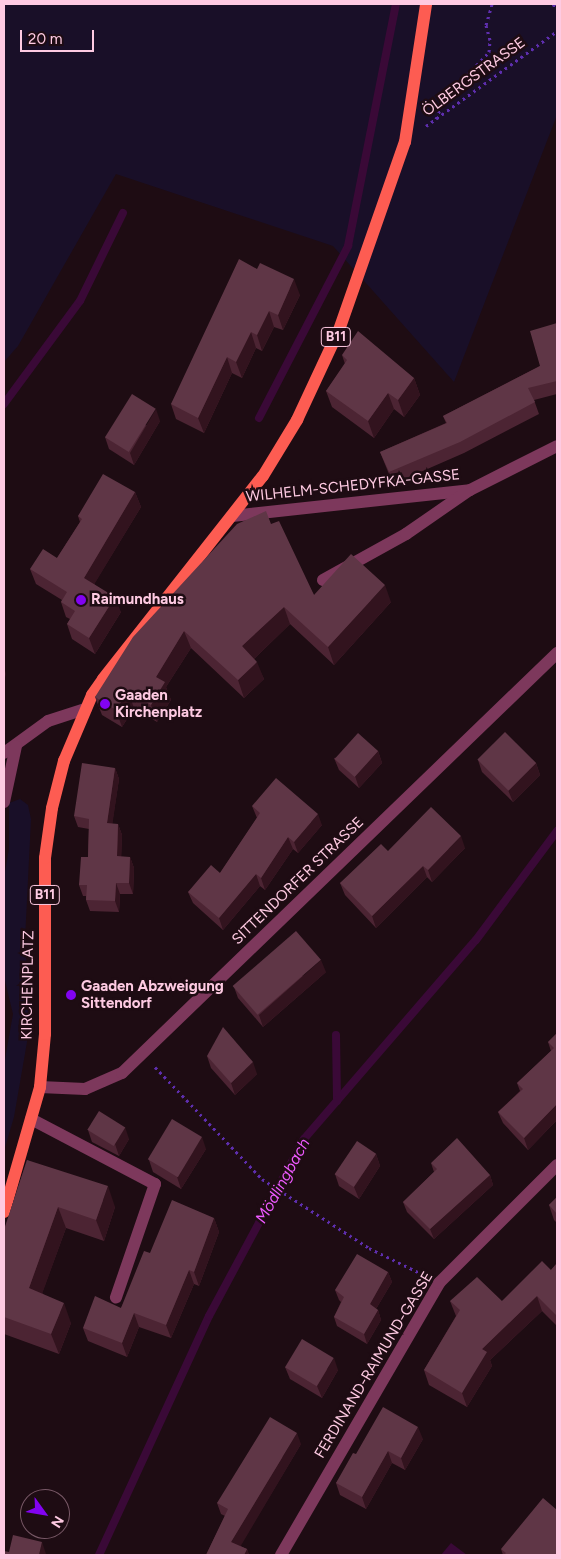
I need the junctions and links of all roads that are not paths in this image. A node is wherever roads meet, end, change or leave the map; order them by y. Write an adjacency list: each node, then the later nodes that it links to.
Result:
1 (426, 4): 4 (main road, B11)
2 (557, 446): 3 (street, WILHELM-SCHEDYFKA-GASSE)
3 (470, 490): 4 (street, WILHELM-SCHEDYFKA-GASSE); 5 (street)
4 (232, 516): 7 (main road, B11)
5 (323, 580)
6 (557, 653): 12 (street, SITTENDORFER STRASSE)
7 (86, 709): 8 (street); 12 (main road, KIRCHENPLATZ / B11)
8 (16, 746): 9 (street); 10 (street)
9 (4, 753)
10 (6, 781): 11 (street)
11 (4, 802)
12 (40, 1087): 13 (main road, B11)
13 (31, 1118): 15 (main road, B11); 17 (street)
14 (557, 1165): 18 (street, FERDINAND-RAIMUND-GASSE)
15 (6, 1198): 16 (main road, B11)
16 (4, 1212)
17 (116, 1297)
18 (281, 1555)

